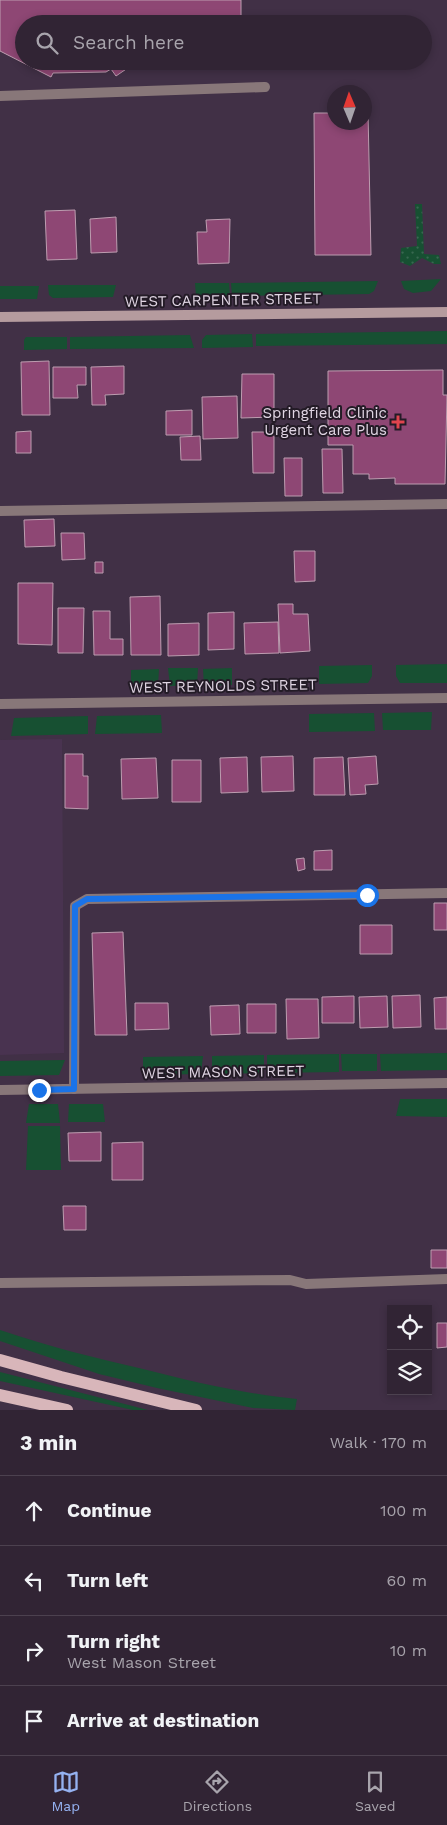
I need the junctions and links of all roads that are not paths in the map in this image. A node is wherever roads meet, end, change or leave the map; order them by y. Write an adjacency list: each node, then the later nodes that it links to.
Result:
1 (265, 87): 2 (street)
2 (0, 96)
3 (447, 312): 4 (street, WEST CARPENTER STREET)
4 (0, 318)
5 (447, 504): 6 (street)
6 (0, 511)
7 (447, 698): 8 (street, WEST REYNOLDS STREET)
8 (0, 704)
9 (447, 893): 11 (street)
10 (447, 1083): 11 (street, WEST MASON STREET)
11 (74, 1089): 12 (street, WEST MASON STREET)
12 (0, 1090)
13 (447, 1279): 14 (street)
14 (0, 1283)
15 (0, 1360): 18 (main road)
16 (0, 1395): 17 (main road)
17 (67, 1410)
18 (196, 1410)

